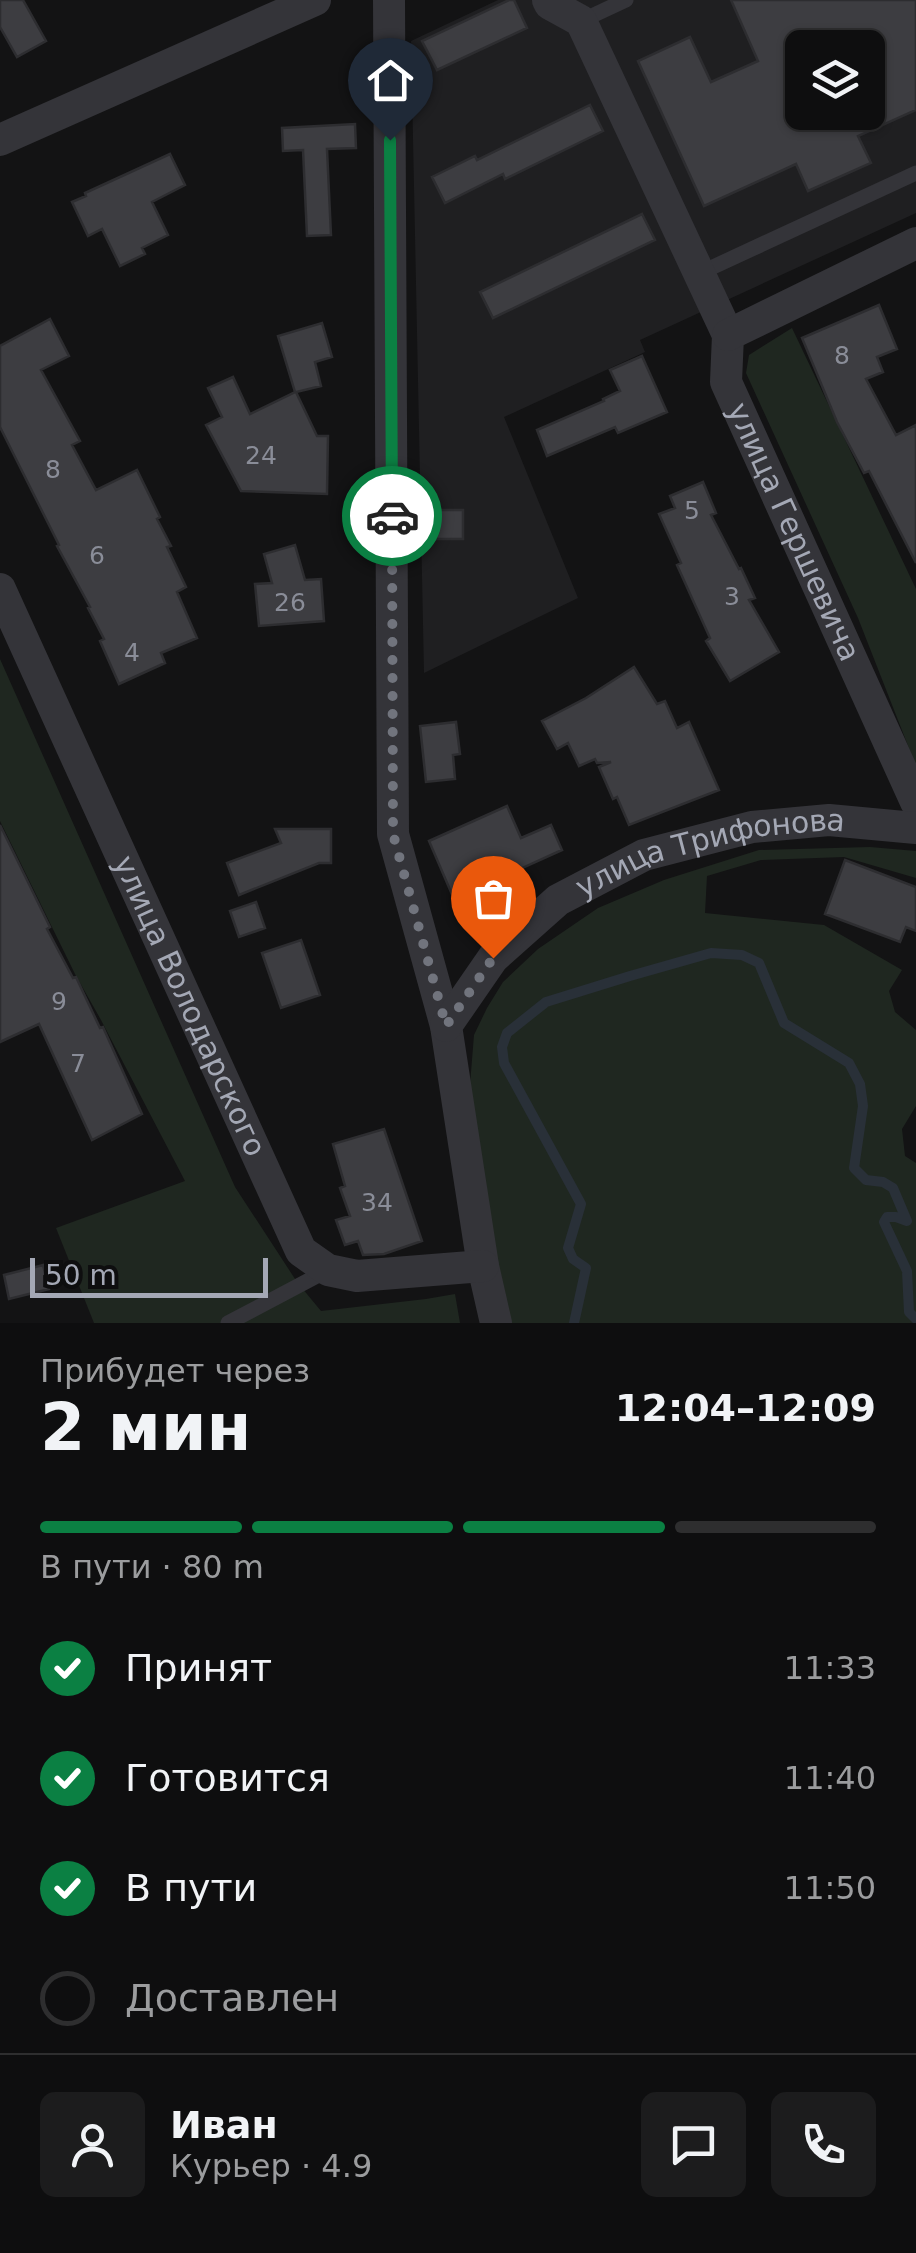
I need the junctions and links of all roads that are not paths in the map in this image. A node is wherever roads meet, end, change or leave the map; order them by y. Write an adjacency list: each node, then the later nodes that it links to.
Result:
1 (315, 0): 6 (street)
2 (389, 0): 14 (street)
3 (548, 0): 5 (street)
4 (626, 0): 5 (lane)
5 (581, 22): 9 (street, улица Гершевича)
6 (0, 140)
7 (916, 173): 9 (lane)
8 (916, 243): 10 (street)
9 (700, 273): 10 (street, улица Гершевича)
10 (728, 334): 12 (street, улица Гершевича)
11 (0, 589): 16 (street, улица Володарского)
12 (916, 802)
13 (916, 828): 14 (street, улица Трифонова)
14 (446, 1026): 15 (street)
15 (483, 1266): 16 (street); 18 (street)
16 (328, 1270): 17 (lane)
17 (228, 1323)
18 (496, 1323)

